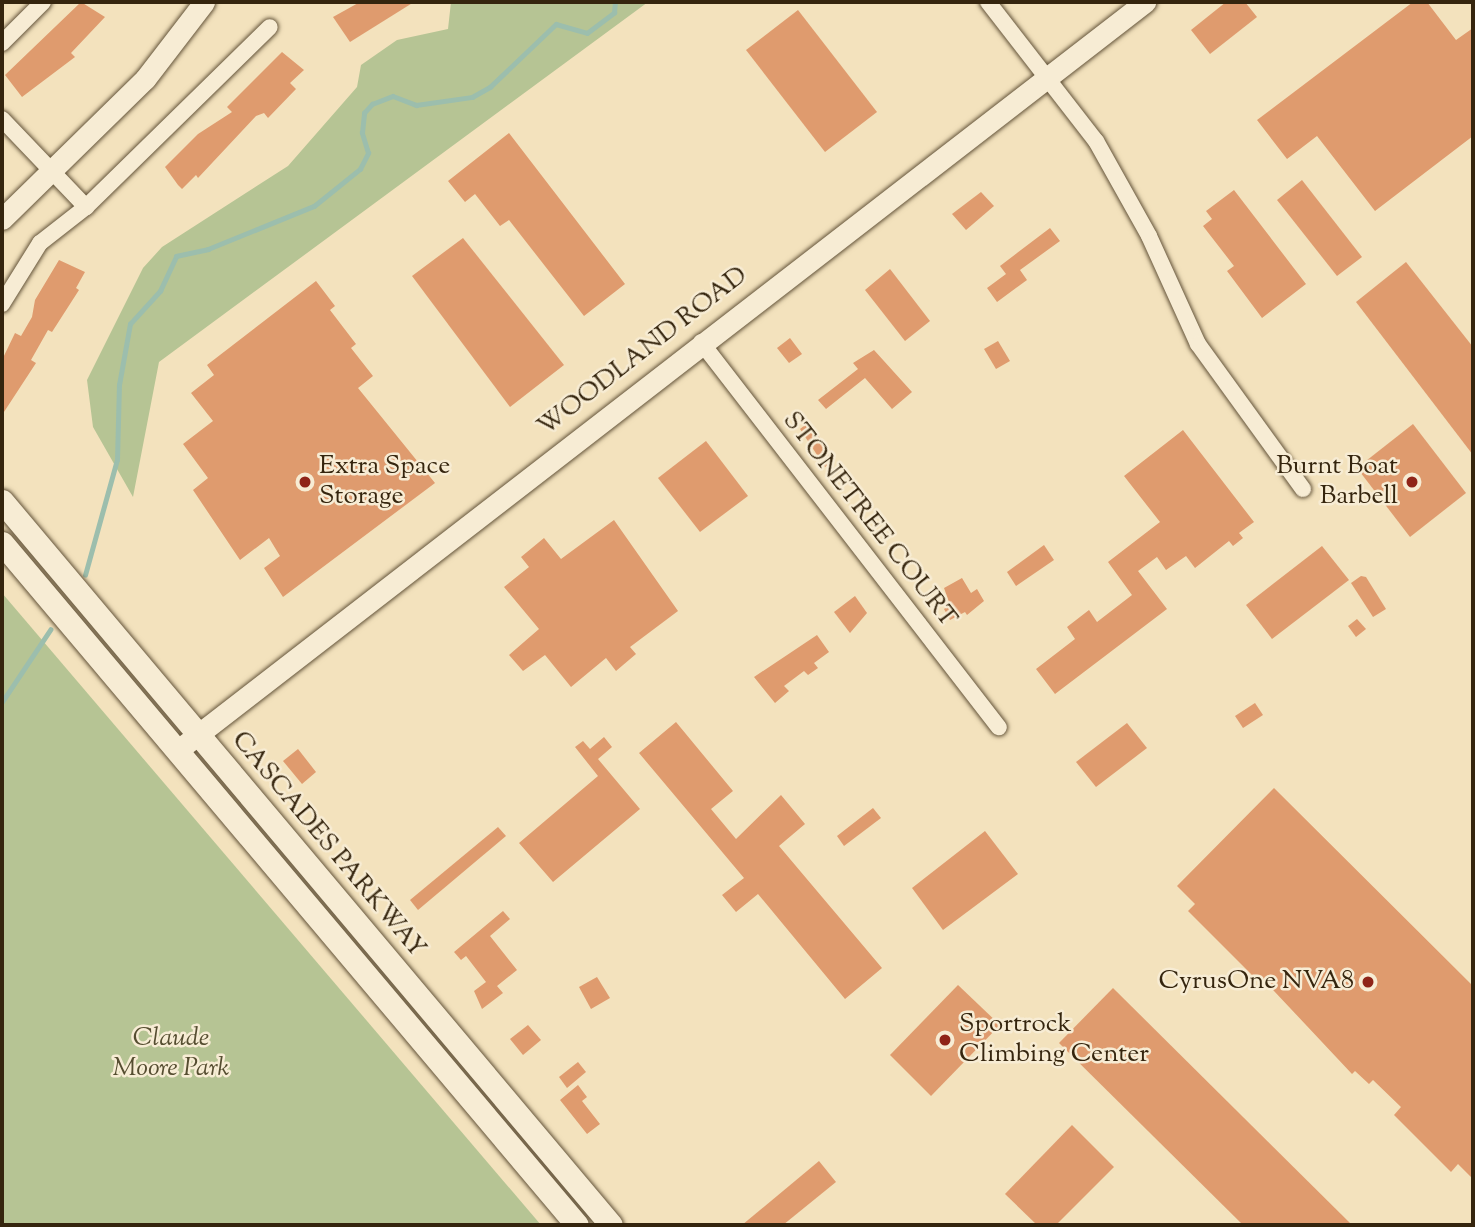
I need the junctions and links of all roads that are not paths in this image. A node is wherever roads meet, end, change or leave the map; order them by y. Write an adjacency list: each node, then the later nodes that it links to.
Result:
1 (43, 2): 6 (street)
2 (204, 2): 9 (street)
3 (988, 2): 7 (street)
4 (1146, 2): 7 (street, WOODLAND ROAD)
5 (270, 27): 10 (street)
6 (2, 43)
7 (1046, 77): 13 (street, WOODLAND ROAD); 14 (street)
8 (2, 119): 9 (street)
9 (51, 171): 10 (street); 11 (street)
10 (86, 207): 12 (street)
11 (2, 219)
12 (2, 304)
13 (701, 342): 17 (street, STONETREE COURT); 18 (street, WOODLAND ROAD)
14 (1303, 489)
15 (2, 501): 18 (main road, CASCADES PARKWAY)
16 (2, 543): 19 (main road, CASCADES PARKWAY)
17 (999, 727)
18 (198, 734): 19 (street, WOODLAND ROAD); 21 (main road, CASCADES PARKWAY)
19 (178, 750): 20 (main road, CASCADES PARKWAY)
20 (578, 1225)
21 (611, 1225)

